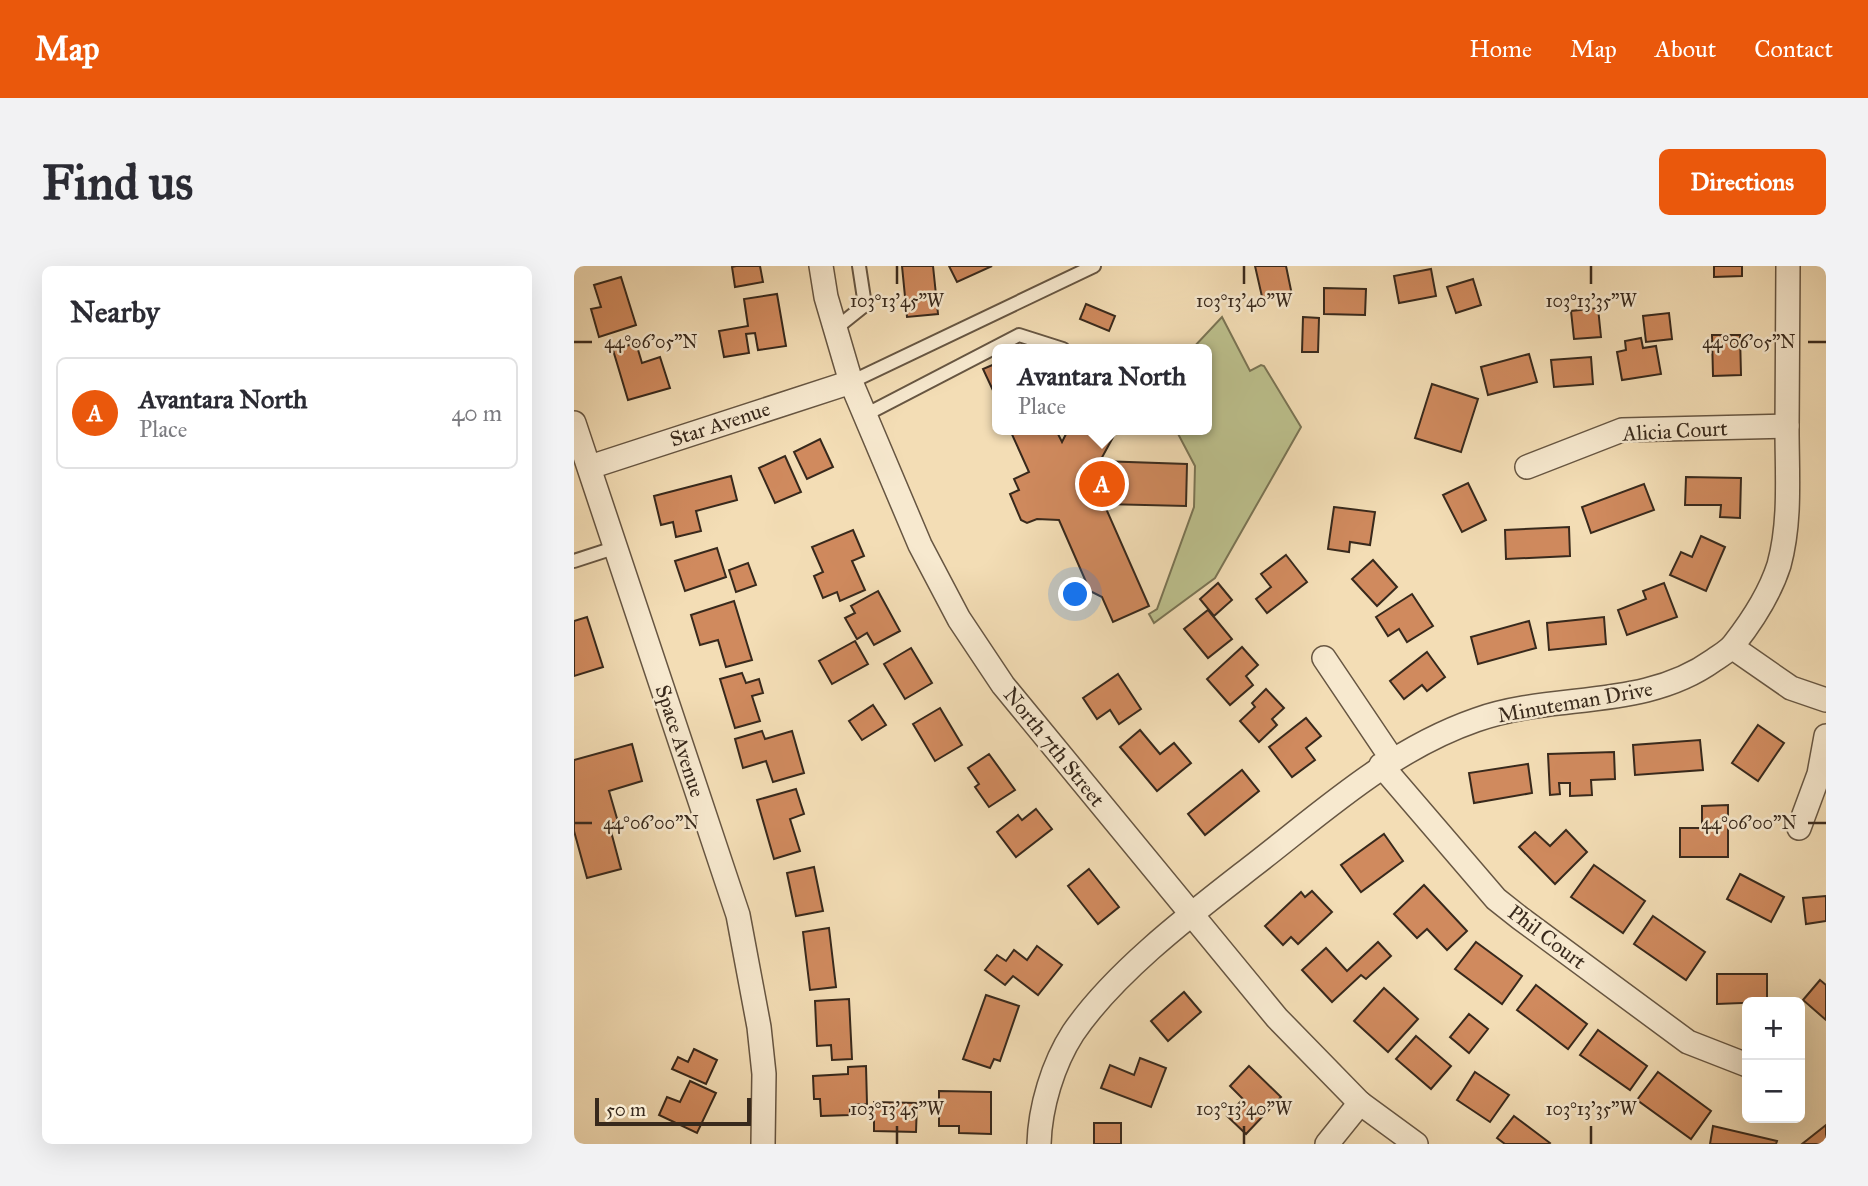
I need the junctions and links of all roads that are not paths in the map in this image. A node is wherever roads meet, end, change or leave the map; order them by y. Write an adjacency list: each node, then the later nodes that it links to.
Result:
1 (821, 266): 5 (street, North 7th Street)
2 (859, 266): 5 (lane)
3 (1094, 266): 9 (lane)
4 (1788, 266): 12 (street, Minuteman Drive)
5 (835, 329): 9 (street, North 7th Street)
6 (1002, 344): 7 (lane)
7 (1047, 344)
8 (992, 349): 10 (lane)
9 (851, 382): 10 (street, North 7th Street); 13 (street, Star Avenue)
10 (865, 415): 23 (street, North 7th Street)
11 (574, 423): 13 (street, Space Avenue)
12 (1787, 426): 14 (street, Alicia Court); 17 (street, Minuteman Drive)
13 (590, 467): 15 (street, Space Avenue)
14 (1527, 467)
15 (617, 547): 16 (lane); 26 (street, Space Avenue)
16 (574, 561)
17 (1732, 647): 19 (street); 21 (street, Minuteman Drive)
18 (1324, 658): 21 (street, Phil Court)
19 (1826, 700)
20 (1826, 736): 22 (street)
21 (1386, 762): 23 (street, Minuteman Drive); 24 (street, Phil Court)
22 (1799, 828)
23 (1191, 915): 25 (street, North 7th Street); 27 (street, Minuteman Drive)
24 (1742, 1063)
25 (1360, 1103): 28 (street); 29 (street, North 7th Street)
26 (764, 1144)
27 (1039, 1144)
28 (1327, 1144)
29 (1416, 1144)

